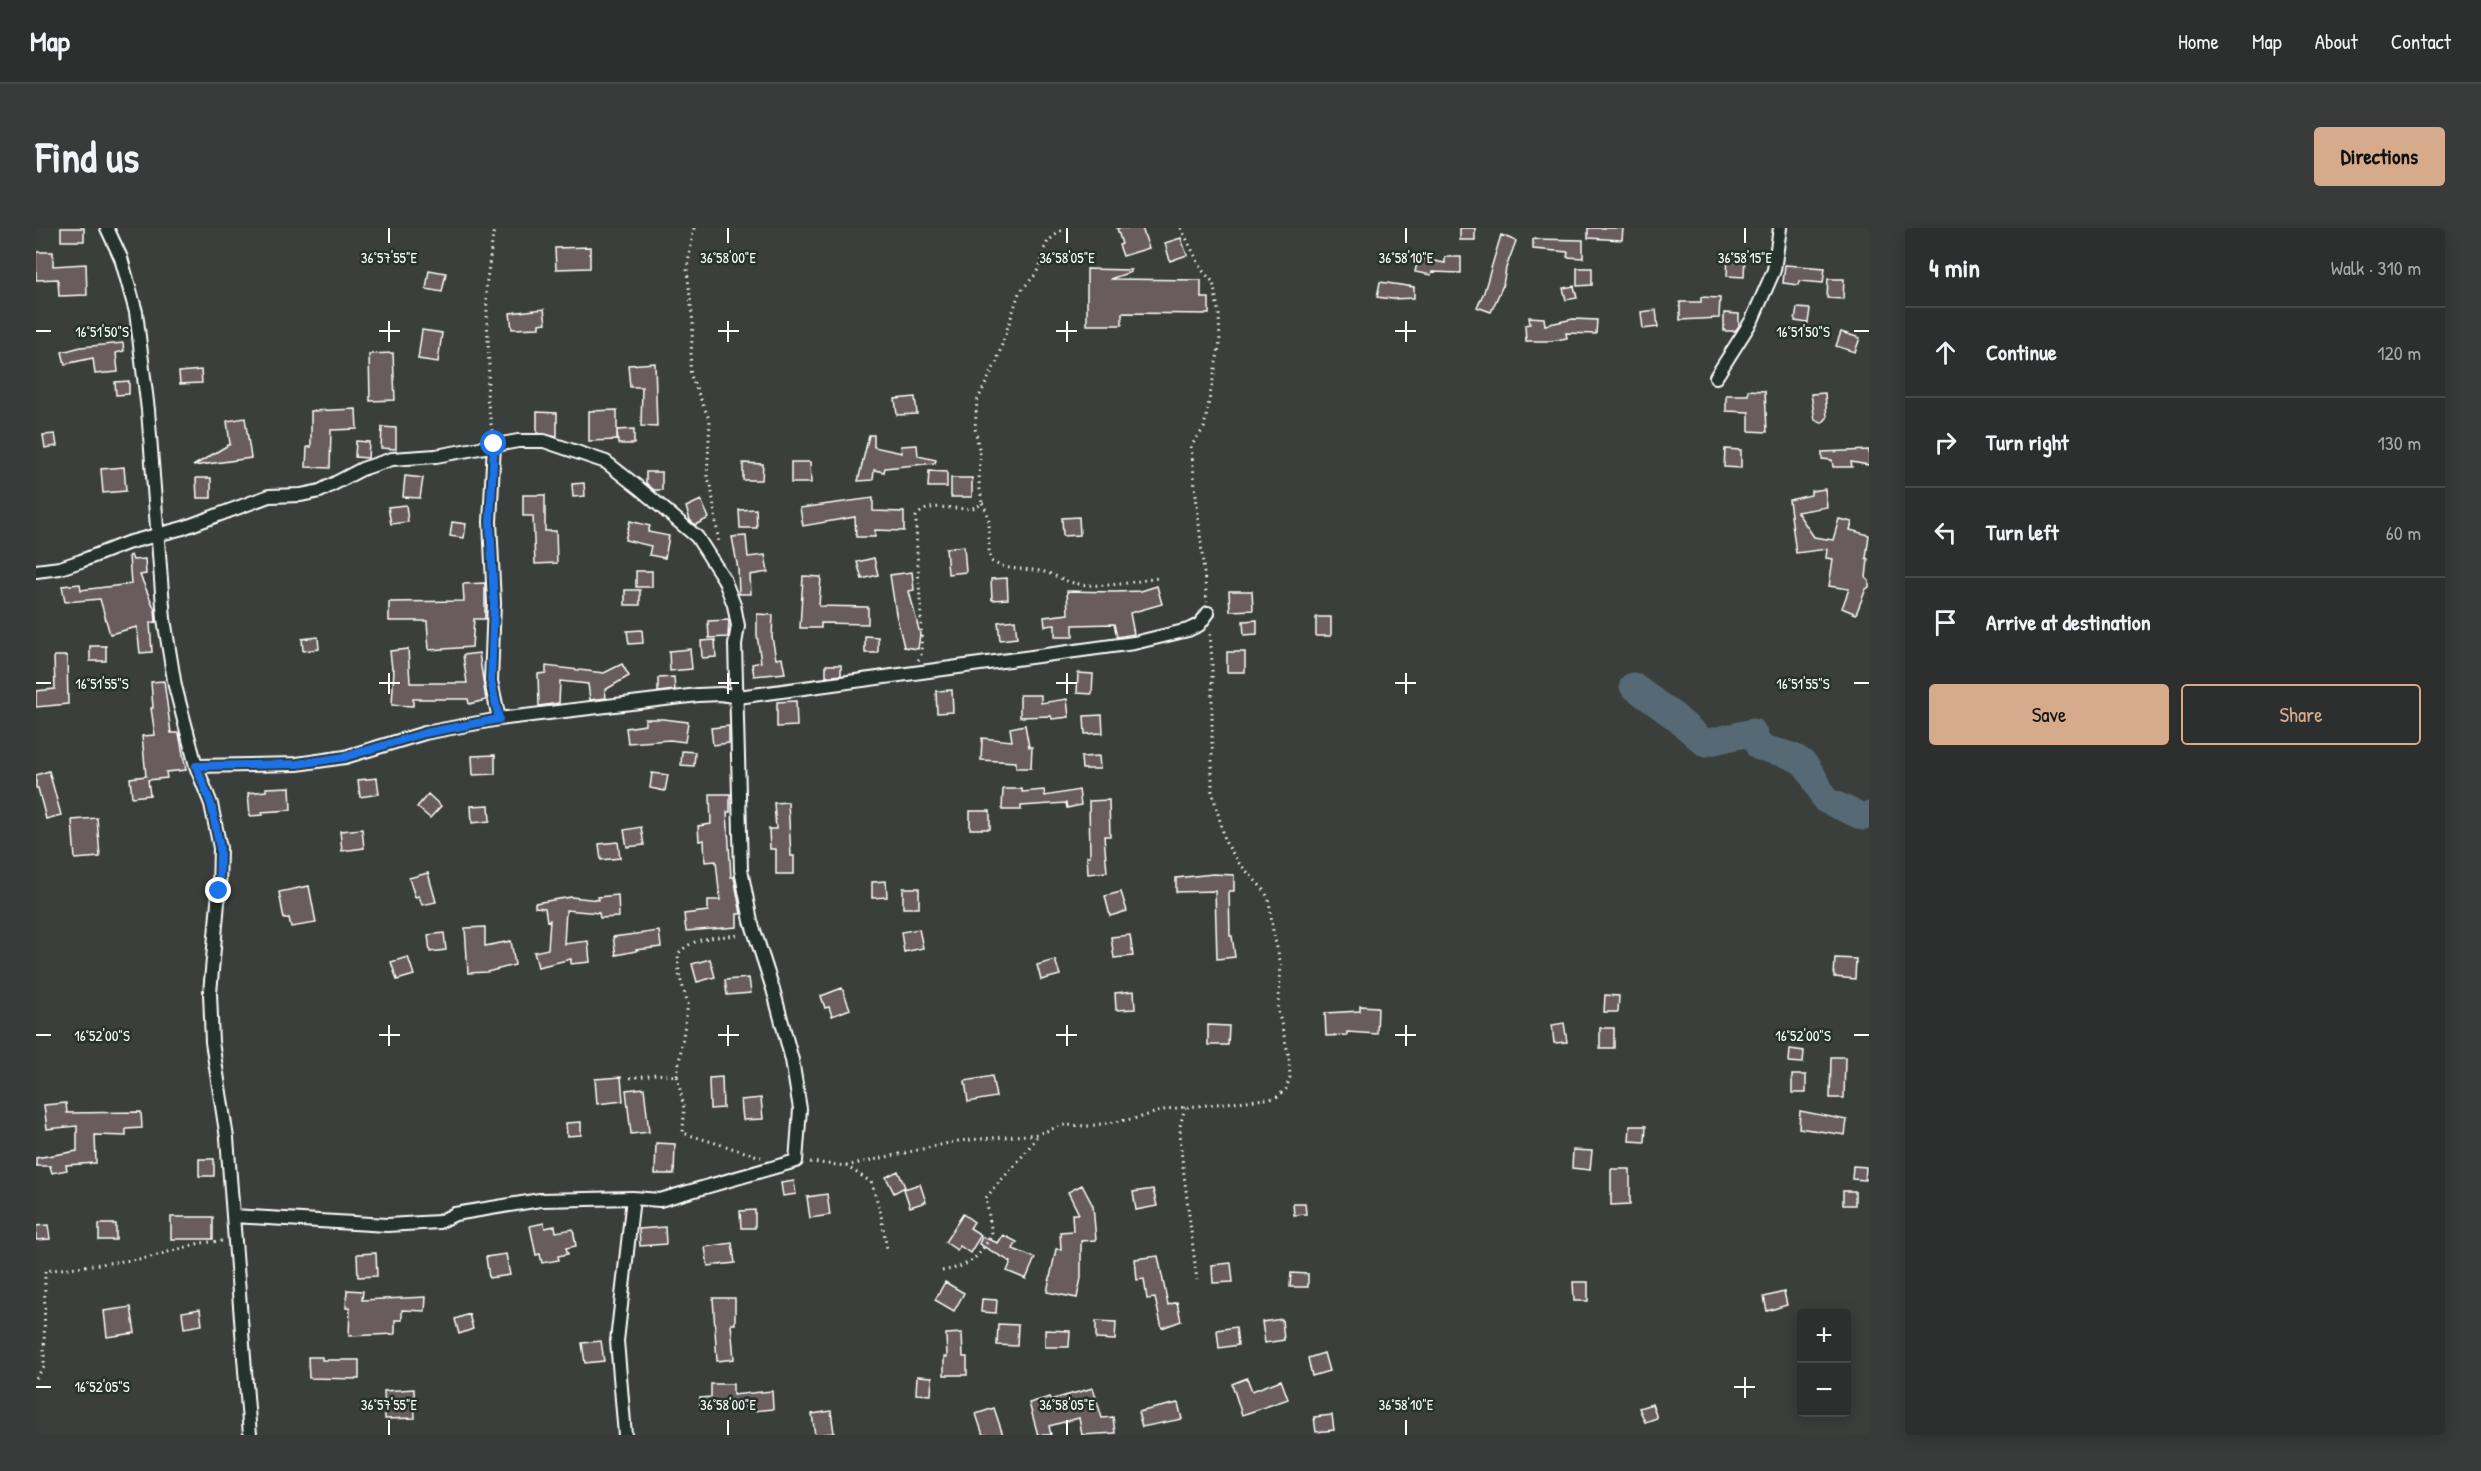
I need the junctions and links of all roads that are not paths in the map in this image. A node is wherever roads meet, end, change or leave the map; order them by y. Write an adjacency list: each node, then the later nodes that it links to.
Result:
1 (107, 228): 5 (street)
2 (1780, 228): 3 (street)
3 (1716, 377)
4 (494, 444): 5 (street); 8 (street); 9 (street)
5 (158, 536): 6 (street); 10 (street)
6 (36, 571)
7 (1208, 613): 8 (street)
8 (738, 697): 9 (street); 11 (street)
9 (499, 719): 10 (street)
10 (196, 766): 12 (street)
11 (633, 1198): 12 (street); 14 (street)
12 (233, 1216): 13 (street)
13 (250, 1435)
14 (625, 1435)

